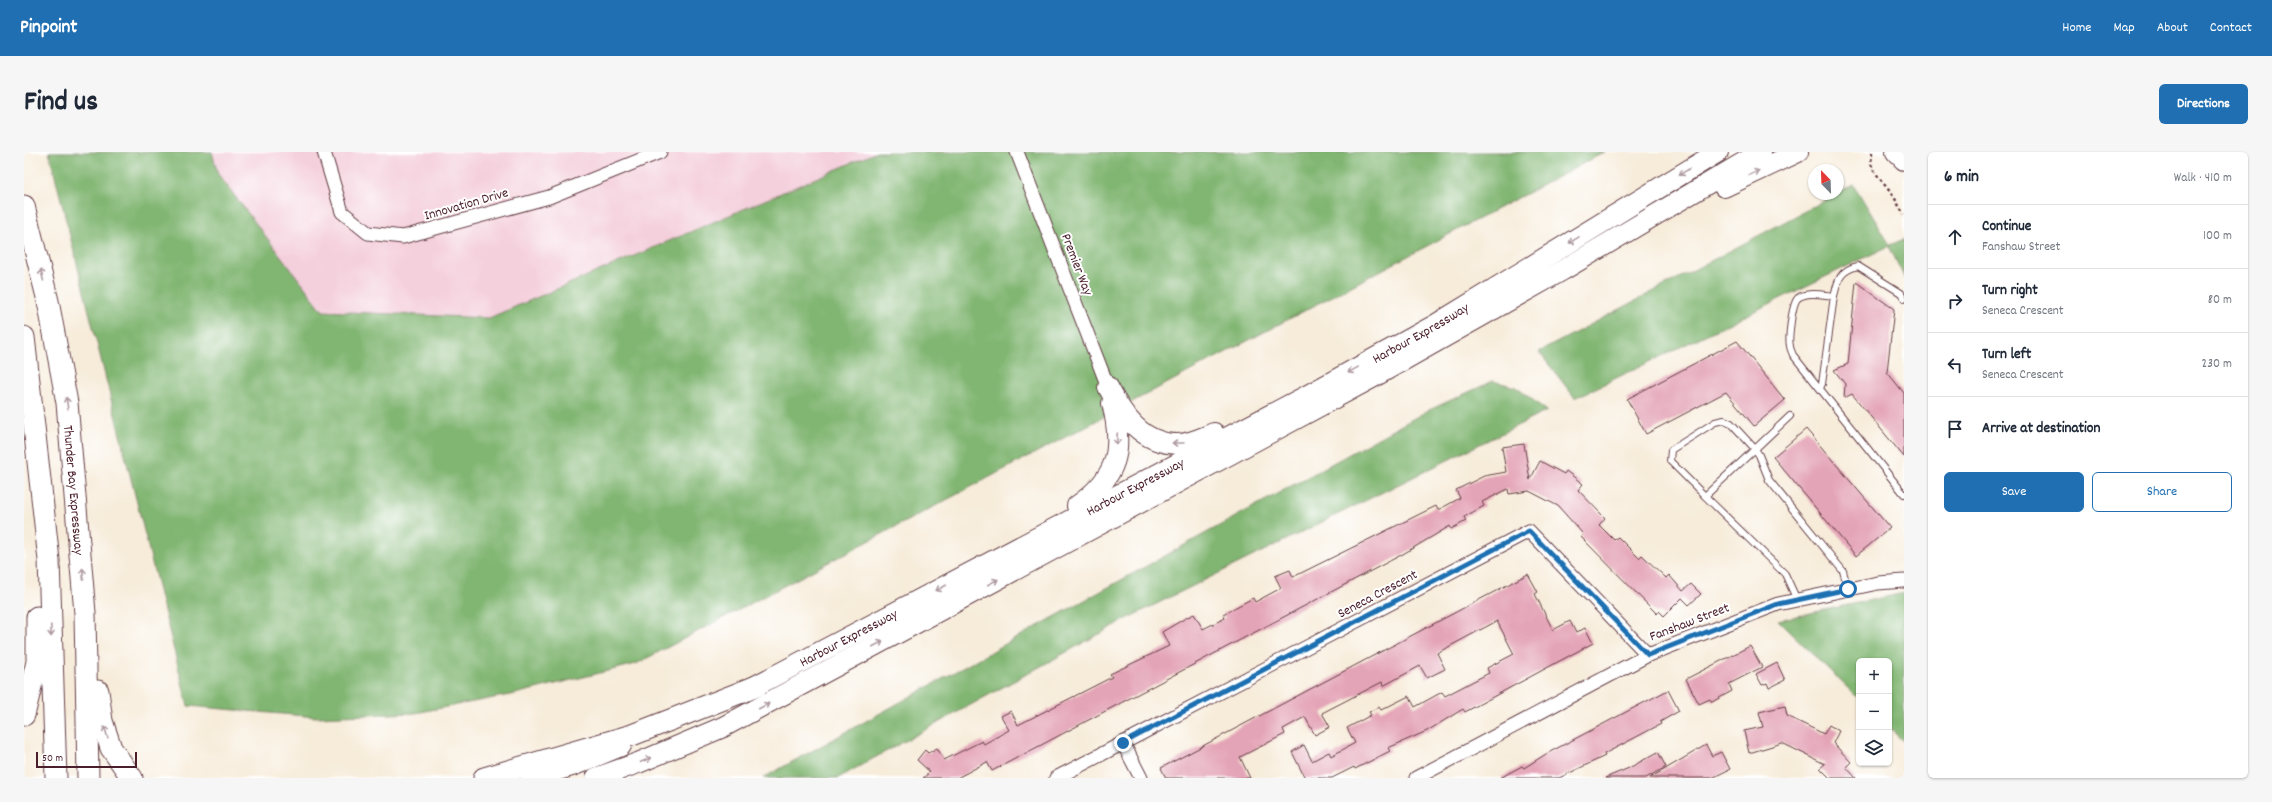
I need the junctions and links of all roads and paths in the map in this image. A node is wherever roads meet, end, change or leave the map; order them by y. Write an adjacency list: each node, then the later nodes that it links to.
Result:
1 (324, 152): 2 (street, Innovation Drive)
2 (660, 152)
3 (1018, 152): 16 (street, Premier Way)
4 (1718, 152): 18 (main road, Harbour Expressway, one-way to 18)
5 (1762, 152): 12 (main road, Harbour Expressway)
6 (1798, 152): 12 (main road, one-way to 6)
7 (1872, 152): 11 (path)
8 (1896, 152): 9 (main road)
9 (1904, 160)
10 (24, 206): 28 (highway, Thunder Bay Expressway, one-way to 10)
11 (1904, 215)
12 (1617, 237): 38 (main road, Harbour Expressway, one-way to 12)
13 (1834, 296): 14 (lane); 17 (lane); 17 (lane)
14 (1904, 298)
15 (24, 337): 19 (highway)
16 (1108, 387): 18 (main road, one-way to 16); 24 (main road, one-way to 24)
17 (1820, 388): 22 (lane)
18 (1306, 396): 24 (main road, Harbour Expressway)
19 (31, 397): 31 (highway); 33 (highway, one-way to 33)
20 (1790, 416): 21 (lane)
21 (1755, 449): 23 (lane); 23 (lane); 26 (lane)
22 (1904, 494)
23 (1705, 496): 27 (lane)
24 (1001, 557): 30 (main road, Harbour Expressway, one-way to 30)
25 (1904, 581): 26 (street, Fanshaw Street)
26 (1848, 589): 27 (street, Fanshaw Street)
27 (1797, 600): 29 (street, Fanshaw Street)
28 (85, 613): 34 (highway, Thunder Bay Expressway); 35 (highway, one-way to 28)
29 (1648, 655): 32 (street, Seneca Crescent); 41 (street, Fanshaw Street)
30 (757, 686): 36 (highway); 37 (main road, Harbour Expressway)
31 (24, 715)
32 (1123, 743): 39 (street); 40 (street)
33 (56, 778)
34 (88, 778)
35 (132, 778)
36 (484, 778)
37 (531, 778)
38 (596, 778)
39 (1056, 778)
40 (1141, 778)
41 (1416, 778)

